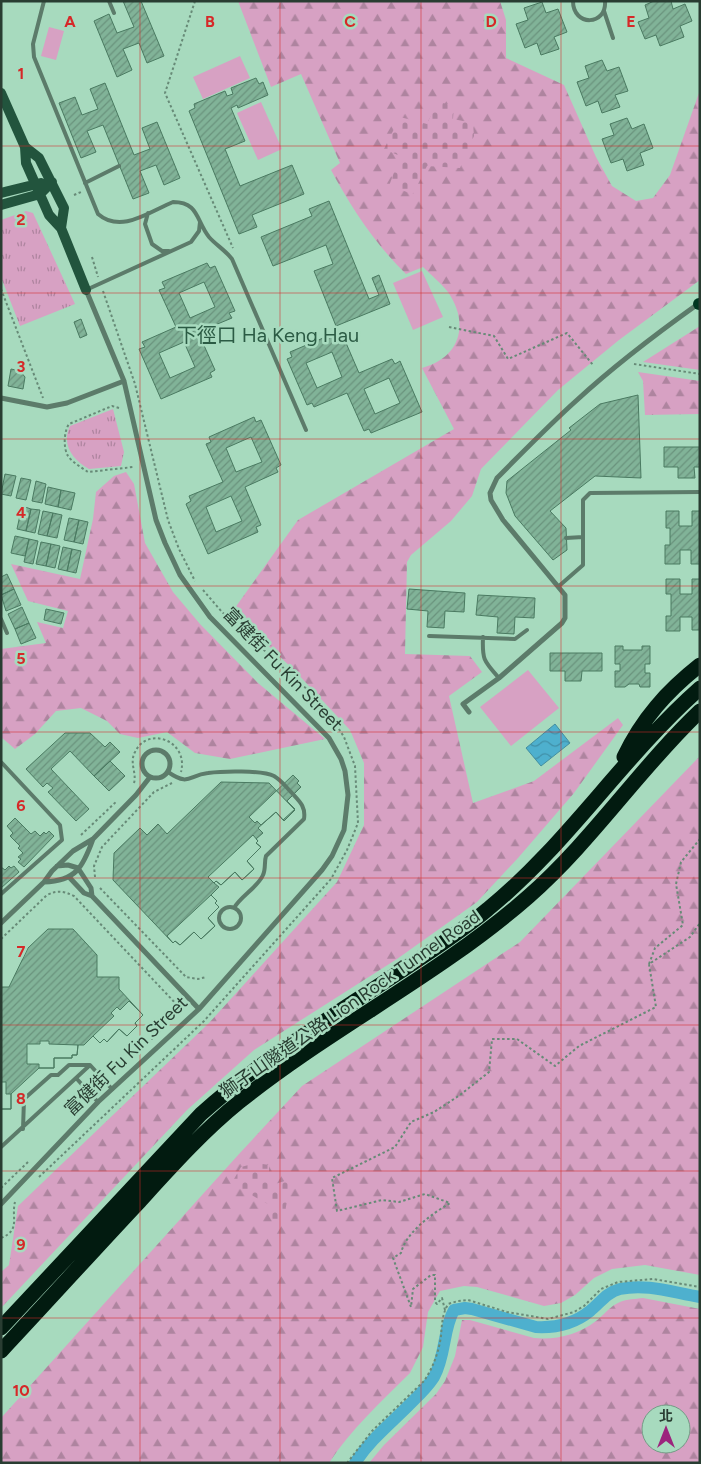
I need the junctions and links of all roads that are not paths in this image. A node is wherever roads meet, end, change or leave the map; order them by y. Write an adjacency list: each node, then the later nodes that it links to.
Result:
1 (44, 1): 13 (lane)
2 (109, 1): 6 (lane)
3 (573, 1): 5 (lane)
4 (605, 1): 5 (lane)
5 (604, 11): 7 (lane)
6 (114, 12)
7 (613, 38)
8 (1, 93): 9 (street, 富健街 Fu Kin Street)
9 (25, 147): 11 (street, 富健街 Fu Kin Street); 12 (street, 富健街 Fu Kin Street)
10 (119, 166): 13 (lane)
11 (52, 182): 12 (street); 15 (street); 19 (street, 富健街 Fu Kin Street)
12 (35, 183): 14 (street); 15 (street, 富健街 Fu Kin Street)
13 (85, 183): 17 (lane)
14 (1, 194)
15 (40, 194): 16 (street); 19 (street, 富健街 Fu Kin Street)
16 (1, 205)
17 (148, 213): 18 (lane); 20 (lane)
18 (200, 222): 20 (lane); 25 (lane)
19 (61, 228): 21 (street, 富健街 Fu Kin Street)
20 (170, 252): 21 (lane)
21 (86, 290): 23 (street, 富健街 Fu Kin Street)
22 (699, 303): 29 (street)
23 (124, 381): 24 (street); 53 (street, 富健街 Fu Kin Street)
24 (1, 398)
25 (306, 430)
26 (700, 492): 27 (lane)
27 (583, 537): 28 (lane); 29 (lane)
28 (566, 538)
29 (558, 586): 36 (street)
30 (1, 620): 32 (lane)
31 (527, 630): 34 (lane)
32 (7, 633)
33 (429, 636): 34 (lane)
34 (483, 637): 36 (lane)
35 (700, 665): 42 (highway)
36 (499, 678): 39 (street)
37 (700, 688): 42 (highway, 獅子山隧道公路 Lion Rock Tunnel Road)
38 (700, 711): 62 (highway, 獅子山隧道公路 Lion Rock Tunnel Road)
39 (469, 712)
40 (1, 762): 49 (lane)
41 (168, 772): 43 (street); 43 (street); 51 (lane)
42 (616, 775): 61 (highway, 獅子山隧道公路 Lion Rock Tunnel Road)
43 (150, 777): 44 (street)
44 (92, 839): 45 (street); 46 (street)
45 (57, 866): 46 (street); 48 (street)
46 (78, 868): 47 (street); 50 (street)
47 (69, 877): 48 (street); 50 (street)
48 (44, 882): 52 (street)
49 (1, 894)
50 (92, 896): 53 (street)
51 (234, 908): 51 (lane)
52 (1, 923)
53 (199, 1009): 56 (street, 富健街 Fu Kin Street)
54 (90, 1065): 55 (lane); 56 (lane); 58 (lane)
55 (76, 1078): 57 (lane); 58 (lane)
56 (112, 1089): 57 (street, 富健街 Fu Kin Street)
57 (98, 1102): 60 (street, 富健街 Fu Kin Street)
58 (23, 1129): 59 (lane)
59 (1, 1147)
60 (1, 1204)
61 (1, 1328)
62 (1, 1351)

